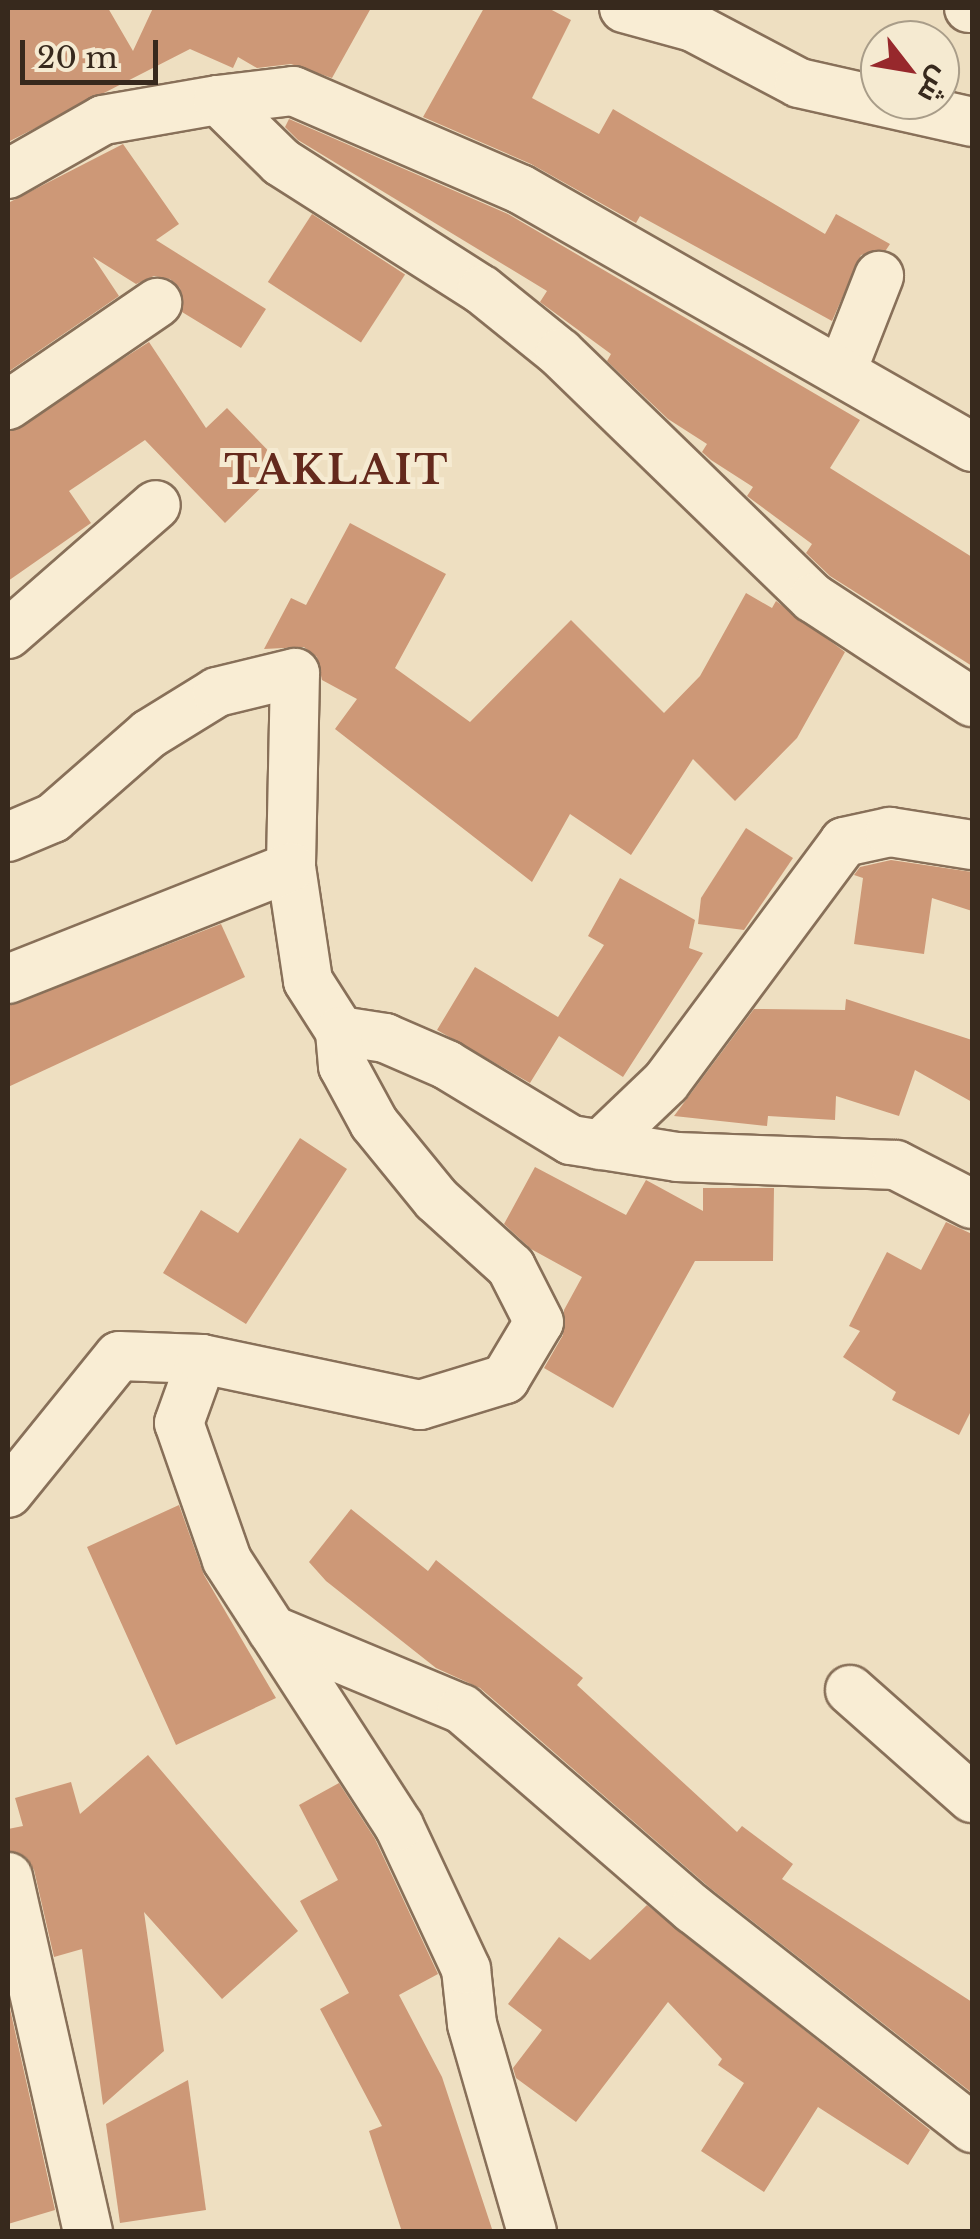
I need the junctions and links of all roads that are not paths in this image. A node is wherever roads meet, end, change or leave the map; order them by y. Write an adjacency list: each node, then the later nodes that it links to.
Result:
1 (624, 8): 3 (street)
2 (218, 100): 4 (street); 7 (street); 12 (street)
3 (972, 122)
4 (8, 174)
5 (879, 276): 7 (street)
6 (157, 303): 8 (street)
7 (843, 368): 9 (street)
8 (8, 406)
9 (972, 446)
10 (156, 506): 11 (street)
11 (8, 634)
12 (972, 702)
13 (8, 837): 15 (street)
14 (972, 845): 18 (street)
15 (291, 867): 16 (street); 17 (street)
16 (8, 980)
17 (340, 1031): 18 (street); 20 (street)
18 (600, 1145): 19 (street)
19 (972, 1204)
20 (202, 1359): 21 (street); 22 (street)
21 (8, 1493)
22 (272, 1630): 26 (street); 28 (street)
23 (850, 1690): 24 (street)
24 (972, 1798)
25 (8, 1876): 27 (street)
26 (972, 2128)
27 (82, 2230)
28 (532, 2232)

